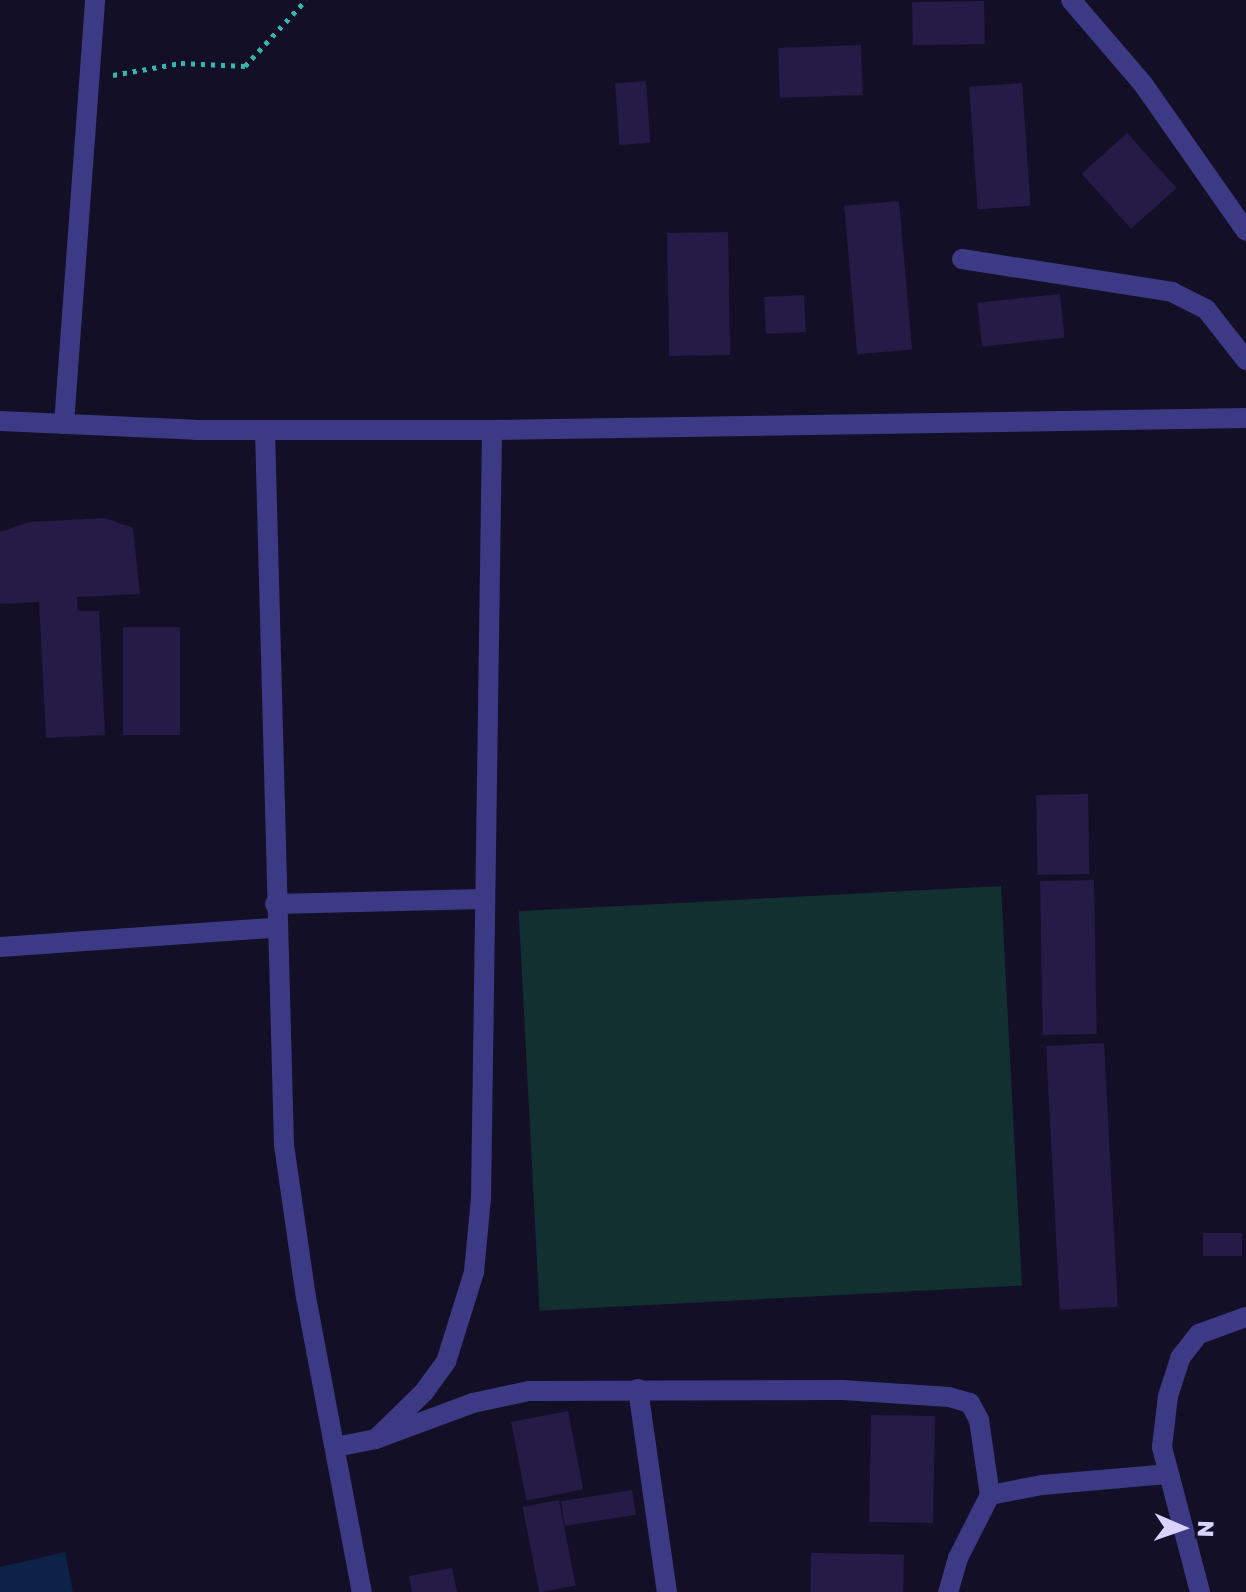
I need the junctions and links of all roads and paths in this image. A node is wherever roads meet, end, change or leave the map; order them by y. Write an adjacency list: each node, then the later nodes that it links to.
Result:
1 (95, 0): 4 (street)
2 (306, 0): 4 (path)
3 (1071, 0): 5 (street)
4 (89, 82): 10 (street)
5 (1246, 231)
6 (962, 259): 7 (street)
7 (1246, 360)
8 (1246, 418): 12 (street)
9 (0, 421): 10 (street)
10 (64, 424): 11 (street)
11 (265, 430): 12 (street); 14 (street)
12 (492, 430): 13 (street)
13 (484, 899): 14 (street); 19 (street)
14 (275, 904): 15 (street)
15 (275, 928): 16 (street); 20 (street)
16 (0, 947)
17 (1246, 1317): 21 (street)
18 (638, 1389): 19 (street); 22 (street); 24 (street)
19 (376, 1439): 20 (street)
20 (335, 1447): 23 (street)
21 (1167, 1474): 22 (street); 26 (street)
22 (990, 1495): 25 (street)
23 (362, 1592)
24 (667, 1592)
25 (948, 1592)
26 (1200, 1592)

